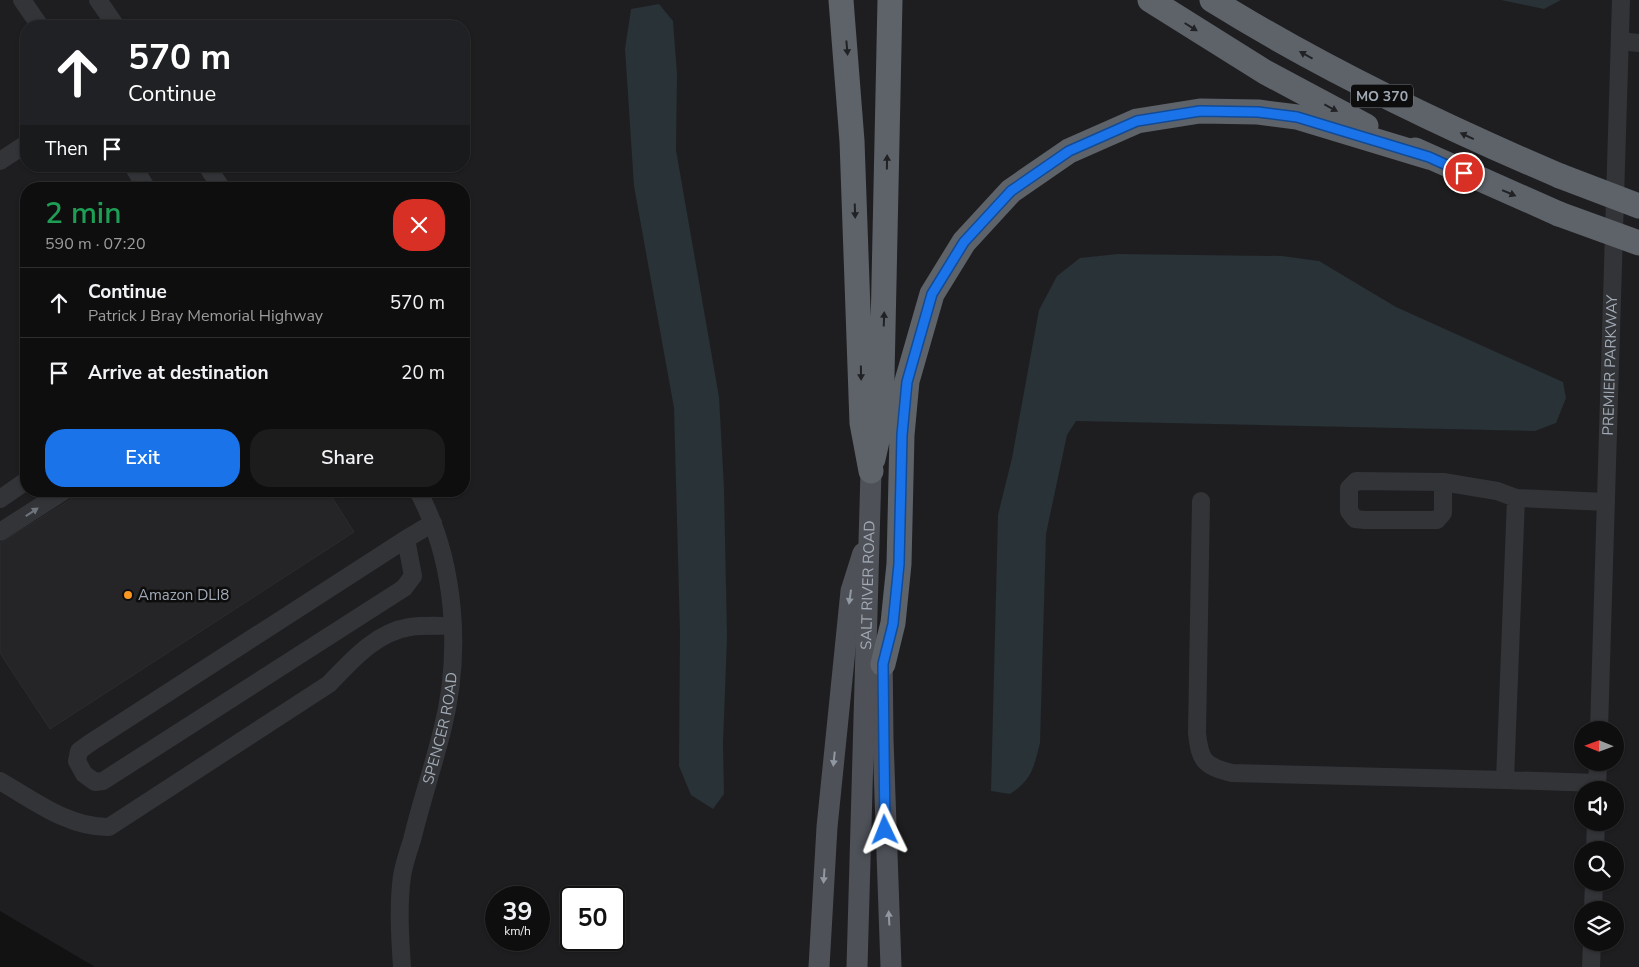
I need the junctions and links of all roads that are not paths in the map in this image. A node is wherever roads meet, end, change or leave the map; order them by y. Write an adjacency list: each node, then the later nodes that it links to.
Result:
1 (22, 0): 8 (street)
2 (98, 0): 9 (street)
3 (841, 0): 17 (highway, one-way to 17)
4 (890, 0): 17 (highway, one-way to 4)
5 (1150, 0): 13 (highway, MO 370, one-way to 13)
6 (1212, 0): 15 (highway, MO 370, one-way to 6, bridge)
7 (1621, 0): 10 (street, PREMIER PARKWAY)
8 (36, 20)
9 (112, 20)
10 (1620, 40): 11 (street); 25 (street, PREMIER PARKWAY)
11 (1639, 43)
12 (20, 148): 14 (street)
13 (1429, 157): 16 (highway, MO 370, one-way to 16, bridge); 31 (highway)
14 (0, 161)
15 (1639, 206)
16 (1639, 243)
17 (871, 471): 28 (main road, SALT RIVER ROAD)
18 (1443, 482): 18 (street); 22 (street)
19 (20, 485): 23 (street)
20 (55, 497): 27 (street, one-way to 20)
21 (421, 497): 26 (street, SPENCER ROAD)
22 (1516, 498): 25 (street); 34 (street)
23 (0, 500)
24 (1201, 501): 34 (street)
25 (1606, 502): 32 (street, PREMIER PARKWAY)
26 (432, 523): 29 (street); 30 (street, SPENCER ROAD)
27 (0, 532)
28 (870, 534): 31 (main road); 38 (main road, one-way to 38); 39 (main road, SALT RIVER ROAD)
29 (406, 539): 29 (street)
30 (452, 626): 33 (street); 37 (street, SPENCER ROAD)
31 (883, 664): 40 (main road, one-way to 31)
32 (1599, 721)
33 (0, 780)
34 (1504, 780): 35 (street)
35 (1574, 785)
36 (1592, 951): 41 (street)
37 (402, 967)
38 (819, 967)
39 (857, 967)
40 (891, 967)
41 (1591, 967)

